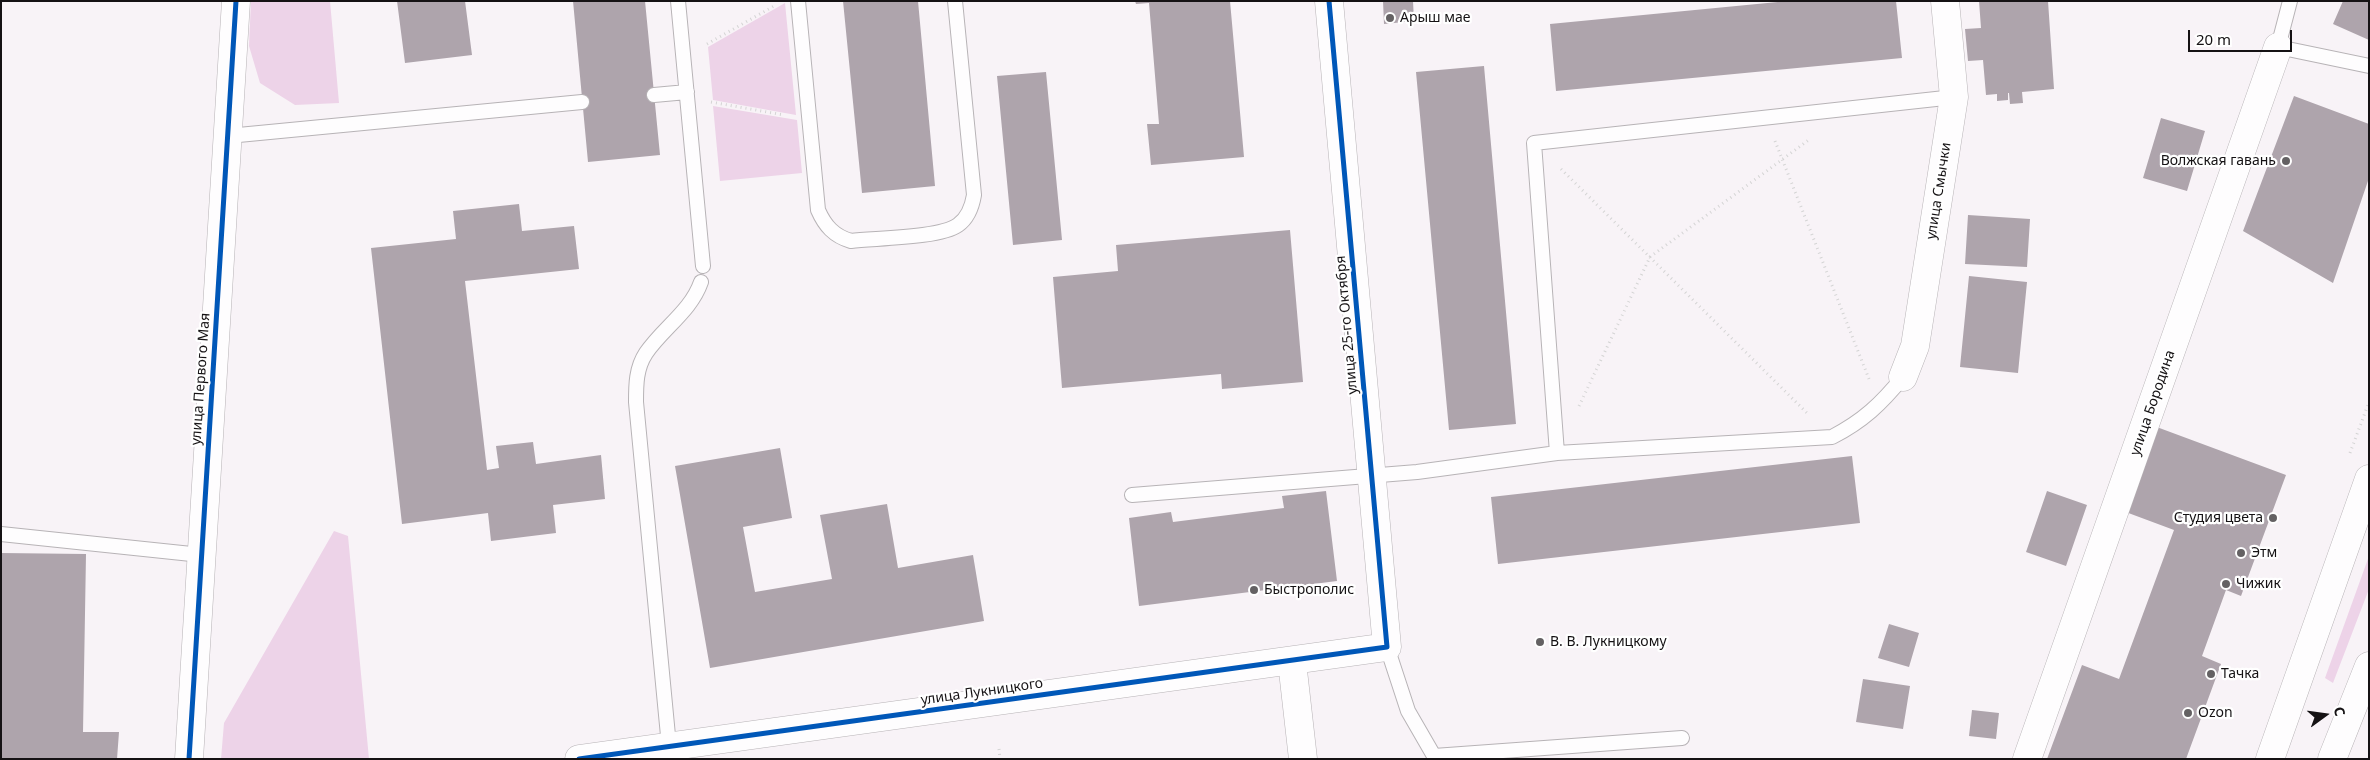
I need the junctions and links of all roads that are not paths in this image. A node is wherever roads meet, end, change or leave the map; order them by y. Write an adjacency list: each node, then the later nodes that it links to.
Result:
1 (236, 1): 14 (street, улица Первого Мая)
2 (678, 1): 11 (lane)
3 (798, 1): 4 (lane)
4 (955, 1)
5 (1329, 1): 19 (street, улица 25-го Октября)
6 (1945, 1): 12 (street, улица Смычки)
7 (2290, 1): 8 (lane)
8 (2278, 47): 9 (lane); 32 (street, улица Бородина)
9 (2369, 66)
10 (654, 95): 11 (lane)
11 (687, 95): 15 (lane)
12 (1954, 97): 17 (street, улица Смычки); 18 (lane)
13 (582, 102): 14 (lane)
14 (228, 136): 23 (street, улица Первого Мая)
15 (703, 266)
16 (702, 282): 28 (lane)
17 (1903, 377): 18 (lane)
18 (1556, 453): 19 (lane)
19 (1372, 476): 21 (lane); 24 (street, улица 25-го Октября)
20 (2369, 479): 33 (street)
21 (1132, 495)
22 (1, 534): 23 (lane)
23 (201, 555): 29 (street, улица Первого Мая)
24 (1387, 647): 25 (street, улица Лукницкого); 27 (lane)
25 (1292, 662): 28 (street, улица Лукницкого); 31 (street)
26 (2369, 666): 34 (street)
27 (1682, 738)
28 (669, 746): 30 (street, улица Лукницкого)
29 (189, 759)
30 (579, 759)
31 (1303, 759)
32 (2027, 759)
33 (2270, 759)
34 (2332, 759)

